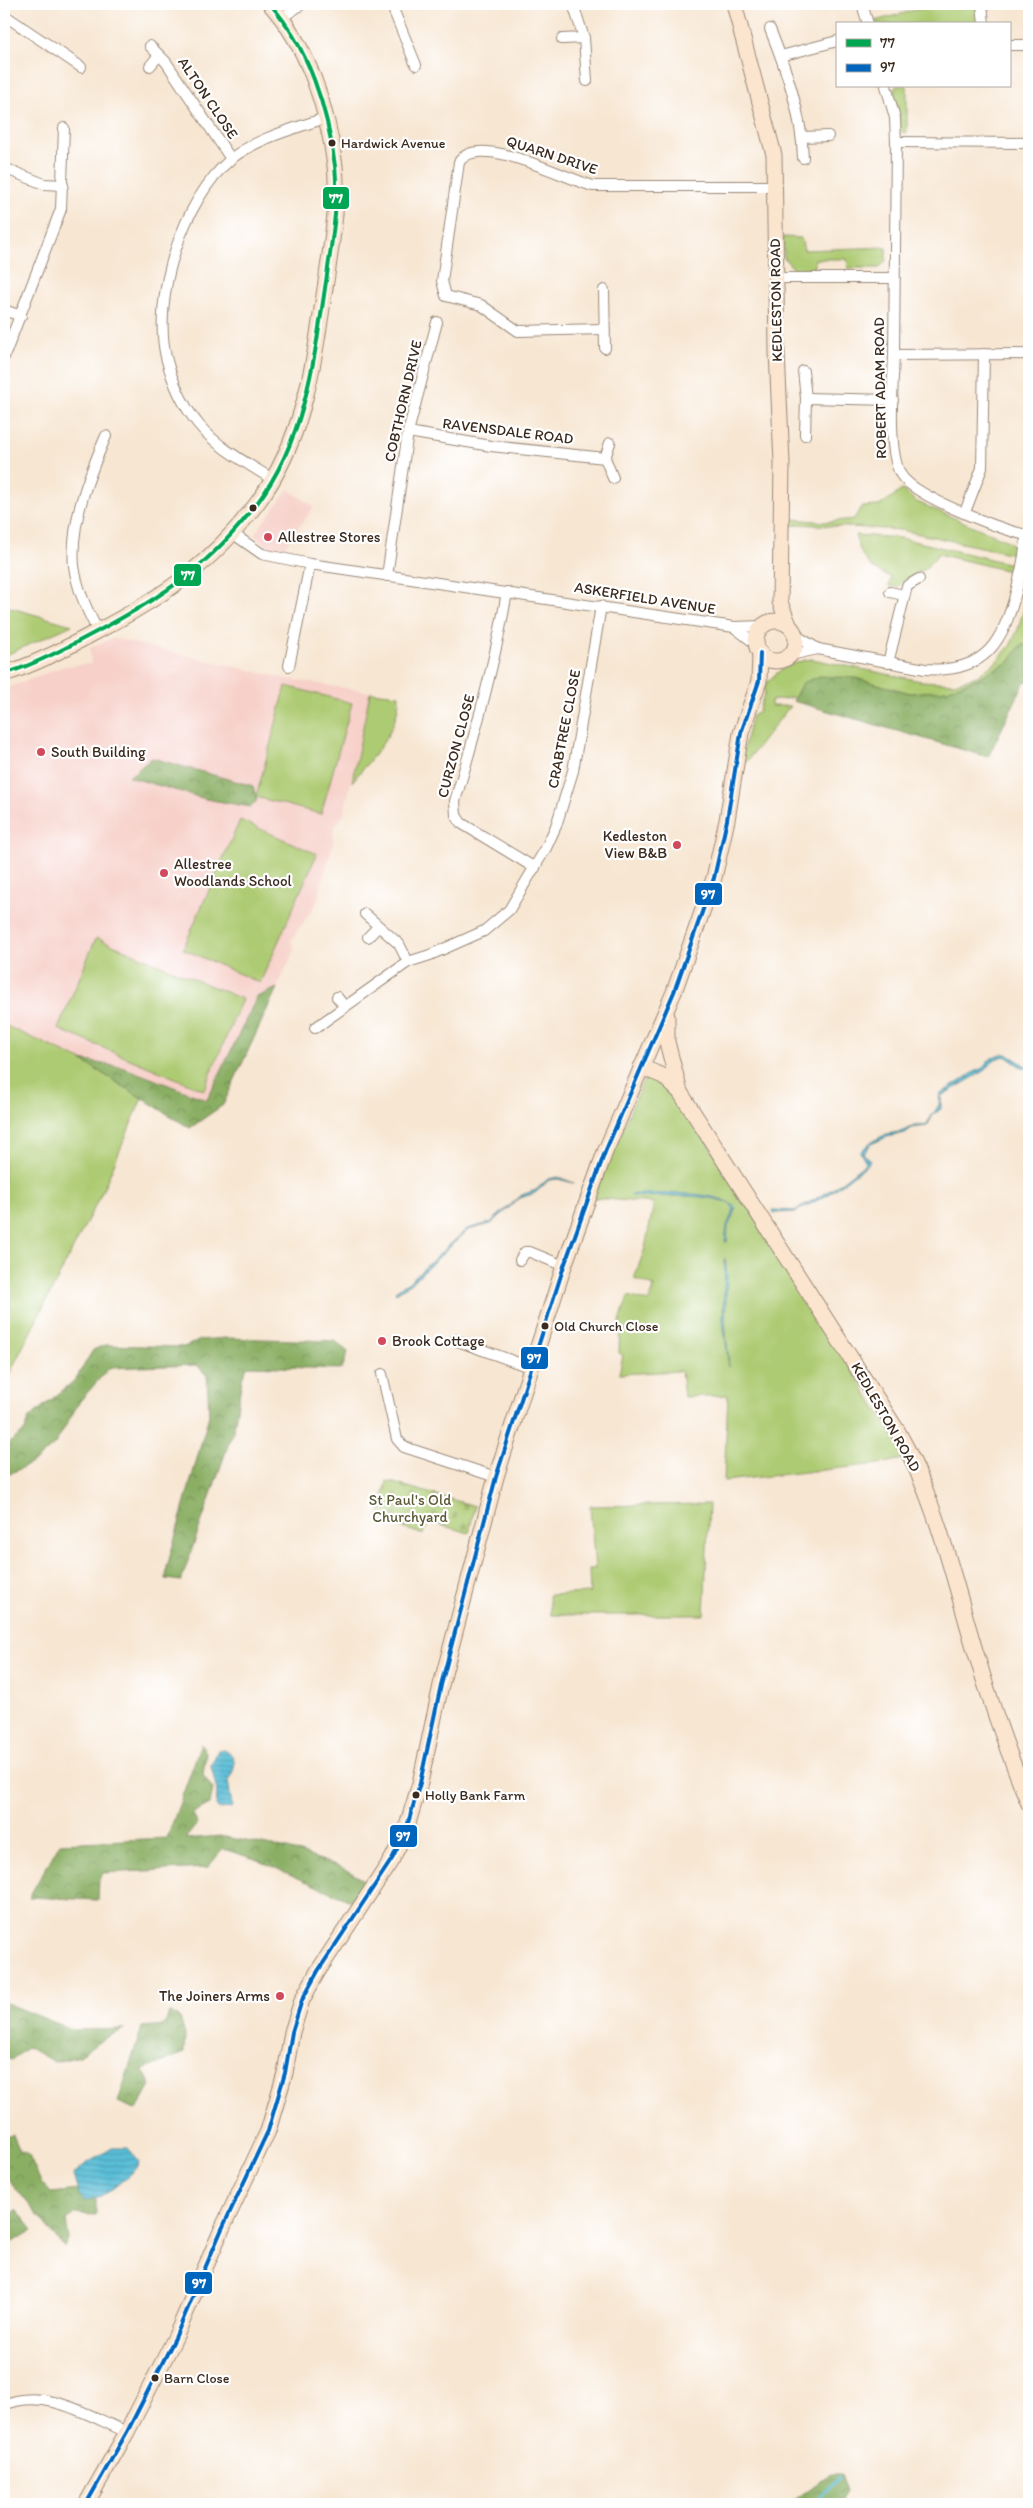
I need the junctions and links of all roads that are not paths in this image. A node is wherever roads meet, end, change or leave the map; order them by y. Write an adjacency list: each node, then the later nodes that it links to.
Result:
1 (270, 4): 9 (street)
2 (302, 4): 9 (street)
3 (391, 4): 21 (street)
4 (573, 4): 14 (street)
5 (734, 4): 36 (street, KEDLESTON ROAD)
6 (862, 4): 10 (street)
7 (982, 4): 11 (street)
8 (4, 15): 23 (street)
9 (281, 18): 26 (street)
10 (867, 22)
11 (984, 22)
12 (770, 29): 20 (street)
13 (562, 38): 14 (street)
14 (584, 38): 24 (street)
15 (836, 41): 20 (street)
16 (1010, 45): 18 (street)
17 (150, 46): 19 (street, ALTON CLOSE)
18 (1029, 46)
19 (159, 56): 22 (street, ALTON CLOSE); 33 (street, ALTON CLOSE)
20 (781, 56): 29 (street)
21 (416, 65)
22 (150, 66)
23 (80, 67)
24 (587, 81)
25 (887, 88): 30 (street, ROBERT ADAM ROAD)
26 (325, 118): 33 (street); 58 (street)
27 (64, 128): 35 (street)
28 (828, 136): 29 (street)
29 (802, 137): 32 (street)
30 (896, 142): 31 (street); 38 (street, ROBERT ADAM ROAD)
31 (1029, 143)
32 (803, 158)
33 (231, 159): 58 (street)
34 (4, 168): 35 (street)
35 (63, 185): 41 (street)
36 (775, 186): 37 (street, KEDLESTON ROAD); 43 (street, QUARN DRIVE)
37 (775, 278): 38 (street); 68 (street, KEDLESTON ROAD)
38 (894, 278): 47 (street, ROBERT ADAM ROAD)
39 (604, 290): 43 (street)
40 (4, 310): 41 (street)
41 (21, 316): 48 (street)
42 (437, 322): 52 (street, COBTHORN DRIVE)
43 (604, 329): 44 (street)
44 (605, 348)
45 (984, 354): 46 (street); 47 (street); 59 (street)
46 (1029, 354)
47 (894, 355): 51 (street, ROBERT ADAM ROAD)
48 (4, 357)
49 (803, 371): 50 (street)
50 (806, 398): 51 (street); 53 (street)
51 (893, 400): 59 (street, ROBERT ADAM ROAD)
52 (408, 432): 56 (street, RAVENSDALE ROAD); 63 (street, COBTHORN DRIVE)
53 (805, 435)
54 (106, 436): 73 (street)
55 (610, 443): 56 (street)
56 (605, 458): 57 (street)
57 (613, 478)
58 (272, 479): 60 (street)
59 (964, 512): 61 (street, ROBERT ADAM ROAD)
60 (232, 533): 62 (street, ASKERFIELD AVENUE); 73 (street)
61 (1028, 533): 78 (street)
62 (310, 564): 63 (street, ASKERFIELD AVENUE); 76 (street)
63 (387, 576): 65 (street, ASKERFIELD AVENUE)
64 (919, 579): 67 (street)
65 (507, 592): 69 (street, ASKERFIELD AVENUE); 81 (street, CURZON CLOSE)
66 (890, 592): 67 (street)
67 (904, 596): 78 (street)
68 (780, 602): 70 (street); 72 (street, KEDLESTON ROAD)
69 (601, 606): 71 (street, ASKERFIELD AVENUE); 81 (street, CRABTREE CLOSE)
70 (764, 625): 71 (street, ASKERFIELD AVENUE); 72 (street); 74 (street)
71 (734, 627): 74 (street, ASKERFIELD AVENUE)
72 (792, 630): 75 (street); 77 (street)
73 (98, 631): 79 (street)
74 (758, 649): 77 (street); 80 (street, KEDLESTON ROAD)
75 (818, 650): 77 (street); 78 (street)
76 (287, 658)
77 (784, 658): 80 (street, KEDLESTON ROAD)
78 (888, 664)
79 (4, 674)
80 (759, 681): 87 (street, KEDLESTON ROAD)
81 (534, 868): 85 (street, CRABTREE CLOSE)
82 (365, 914): 83 (street)
83 (378, 927): 84 (street); 85 (street)
84 (368, 937)
85 (408, 962): 88 (street, CRABTREE CLOSE)
86 (337, 997): 88 (street)
87 (668, 1007): 90 (street, KEDLESTON ROAD); 91 (street, KEDLESTON ROAD)
88 (345, 1008): 89 (street, CRABTREE CLOSE)
89 (314, 1028)
90 (643, 1062): 91 (street); 92 (street, KEDLESTON ROAD); 94 (street)
91 (673, 1068): 92 (street, KEDLESTON ROAD)
92 (680, 1092): 99 (street, KEDLESTON ROAD)
93 (520, 1260): 94 (street)
94 (564, 1266): 96 (street)
95 (455, 1340): 96 (street)
96 (532, 1368): 98 (street)
97 (382, 1374): 98 (street)
98 (496, 1477): 101 (street)
99 (1029, 1804)
100 (4, 2405): 101 (street)
101 (127, 2432): 102 (street)
102 (86, 2504)

